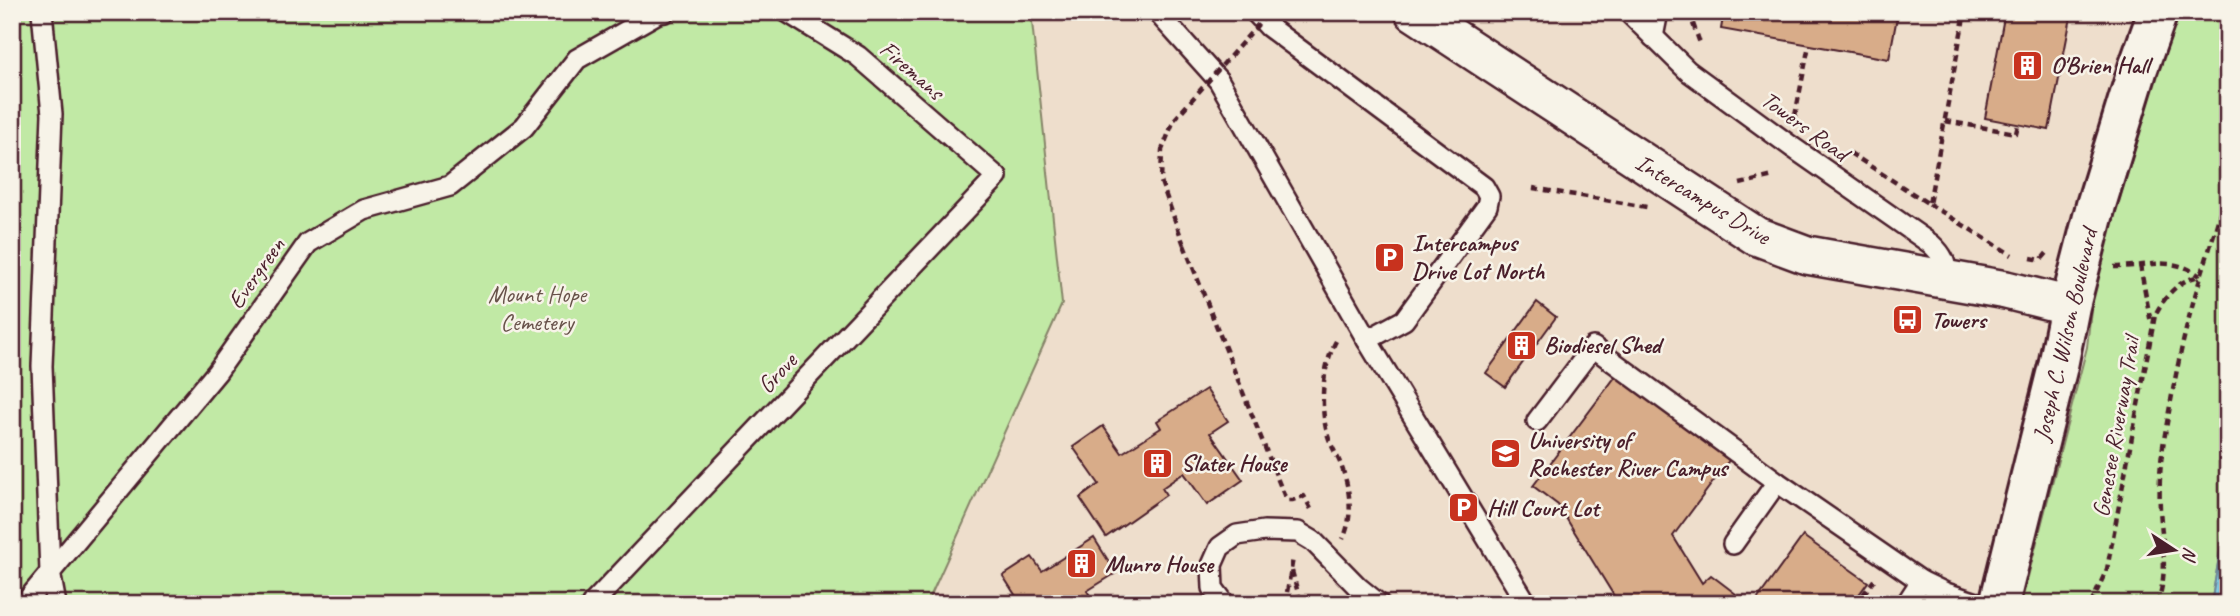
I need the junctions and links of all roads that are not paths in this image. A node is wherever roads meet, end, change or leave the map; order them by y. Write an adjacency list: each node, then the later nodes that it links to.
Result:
1 (42, 12): 20 (lane)
2 (665, 12): 20 (lane, Evergreen)
3 (787, 12): 13 (lane, Firemans)
4 (1157, 12): 16 (lane)
5 (1255, 12): 16 (lane)
6 (1414, 12): 14 (street, Intercampus Drive)
7 (1628, 12): 11 (lane, Towers Road)
8 (1658, 12): 11 (lane)
9 (2148, 12): 12 (street, Joseph C. Wilson Boulevard)
10 (2158, 12): 12 (street, Joseph C. Wilson Boulevard)
11 (1653, 37): 14 (lane, Towers Road)
12 (2138, 68): 15 (street, Joseph C. Wilson Boulevard)
13 (997, 177): 24 (lane, Grove)
14 (1946, 279): 15 (street, Intercampus Drive)
15 (2070, 306): 30 (street, Joseph C. Wilson Boulevard)
16 (1367, 340): 27 (lane)
17 (1537, 421): 18 (lane)
18 (1777, 482): 19 (lane); 21 (lane)
19 (1733, 544)
20 (50, 572): 22 (lane, Evergreen); 23 (lane)
21 (1921, 581): 28 (lane); 29 (lane)
22 (24, 604)
23 (56, 604)
24 (592, 604)
25 (1225, 604): 26 (lane)
26 (1379, 604)
27 (1527, 604)
28 (1906, 604)
29 (1980, 604)
30 (1999, 604)

